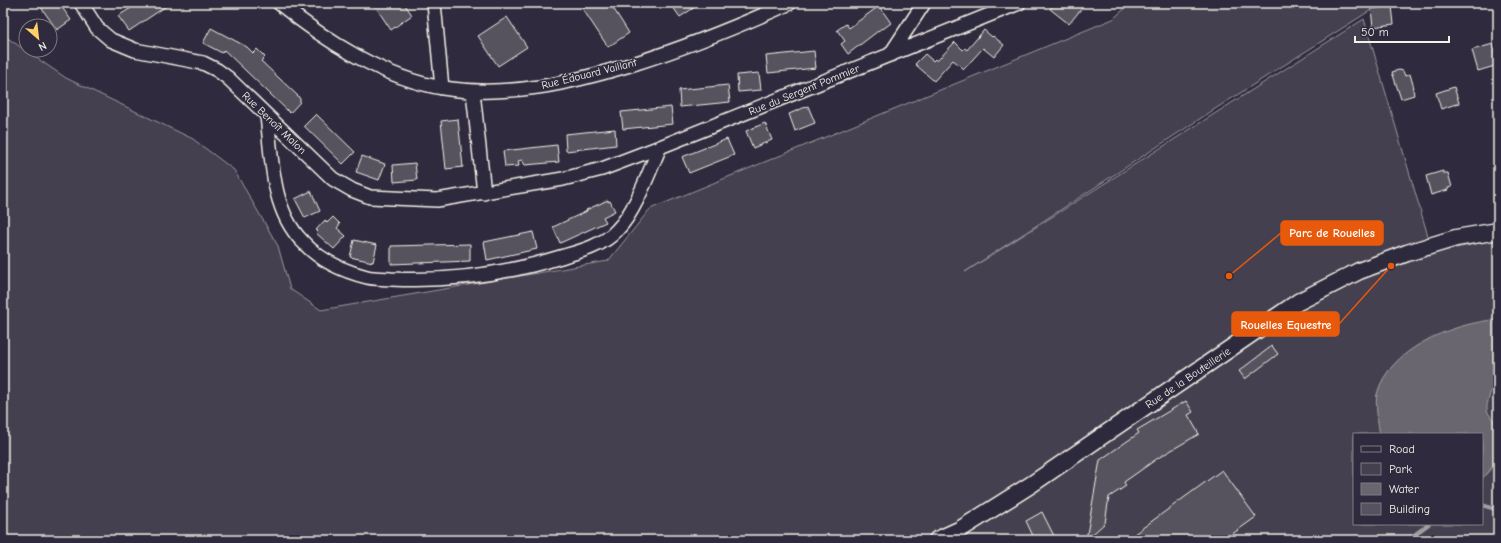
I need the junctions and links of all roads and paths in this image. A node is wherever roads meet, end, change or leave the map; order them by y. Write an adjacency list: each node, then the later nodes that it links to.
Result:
1 (81, 3): 10 (street, Rue Benoît Malon)
2 (279, 3): 8 (street, Rue Édouard Vaillant)
3 (434, 3): 8 (street)
4 (790, 3): 9 (street, Rue Édouard Vaillant)
5 (924, 3): 7 (street)
6 (1019, 3): 7 (street, Rue du Sergent Pommier)
7 (890, 55): 11 (street, Rue du Sergent Pommier)
8 (442, 88): 9 (street, Rue Édouard Vaillant)
9 (473, 92): 12 (street)
10 (267, 116): 11 (street); 12 (street, Rue Benoît Malon)
11 (660, 147): 12 (street, Rue Benoît Malon)
12 (484, 193)
13 (1498, 231): 14 (street, Rue de la Bouteillerie)
14 (937, 540)

